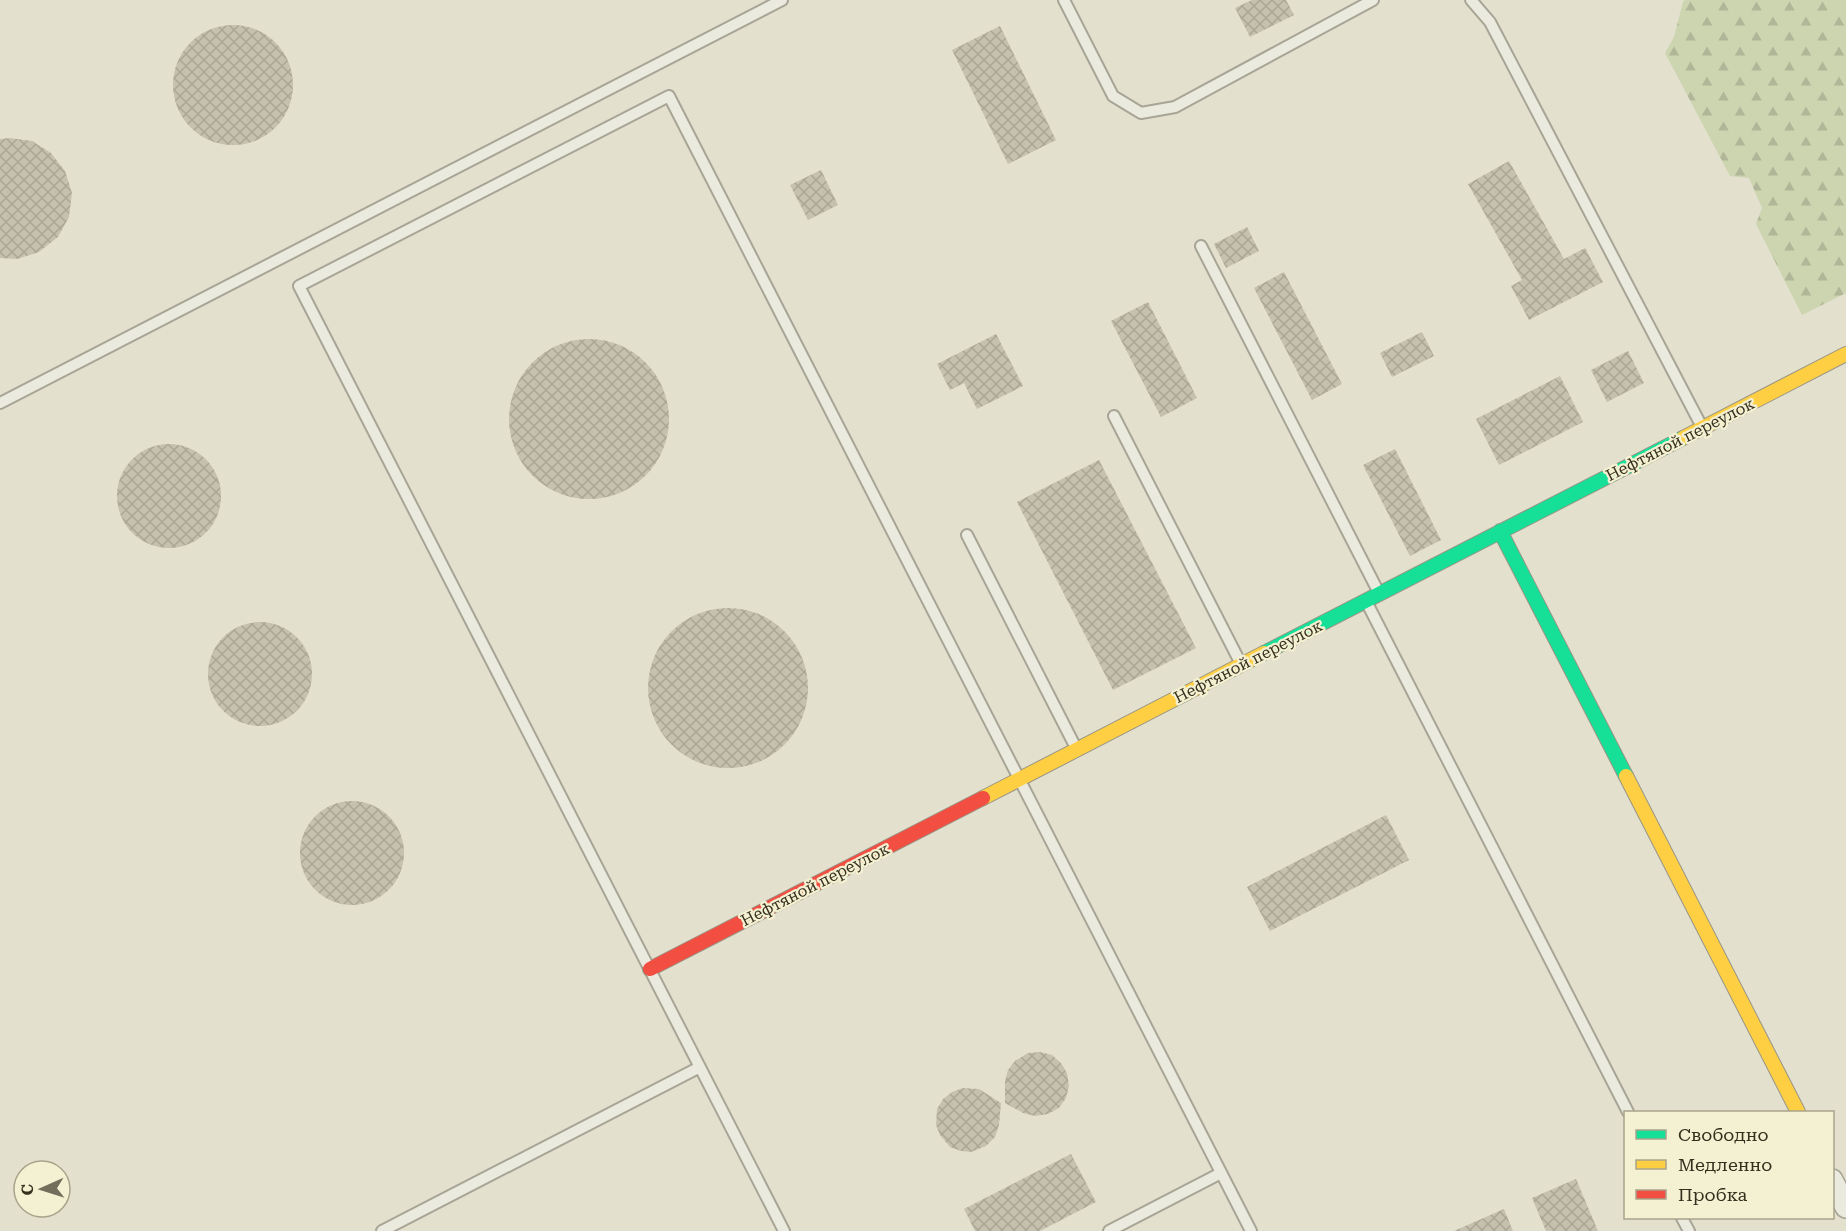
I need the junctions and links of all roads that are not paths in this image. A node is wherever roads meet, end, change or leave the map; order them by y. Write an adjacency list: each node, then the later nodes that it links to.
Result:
1 (782, 0): 7 (lane)
2 (1064, 0): 3 (lane)
3 (1373, 0)
4 (1471, 0): 9 (lane)
5 (1201, 246): 12 (lane)
6 (1846, 354): 9 (street, Нефтяной переулок)
7 (0, 403)
8 (1114, 416): 14 (lane)
9 (1702, 427): 10 (street, Нефтяной переулок)
10 (1500, 531): 12 (street, Нефтяной переулок); 20 (street)
11 (967, 535): 15 (lane)
12 (1379, 593): 13 (street, Нефтяной переулок)
13 (1366, 600): 14 (street, Нефтяной переулок); 19 (lane)
14 (1241, 664): 15 (street, Нефтяной переулок)
15 (1077, 749): 16 (street, Нефтяной переулок)
16 (1019, 779): 17 (street, Нефтяной переулок); 17 (lane); 21 (lane)
17 (650, 969): 18 (lane)
18 (700, 1067): 24 (lane); 25 (lane)
19 (1627, 1111)
20 (1797, 1111)
21 (1221, 1173): 26 (lane); 27 (lane)
22 (1834, 1182): 23 (street)
23 (1846, 1207)
24 (382, 1231)
25 (784, 1231)
26 (1109, 1231)
27 (1251, 1231)

